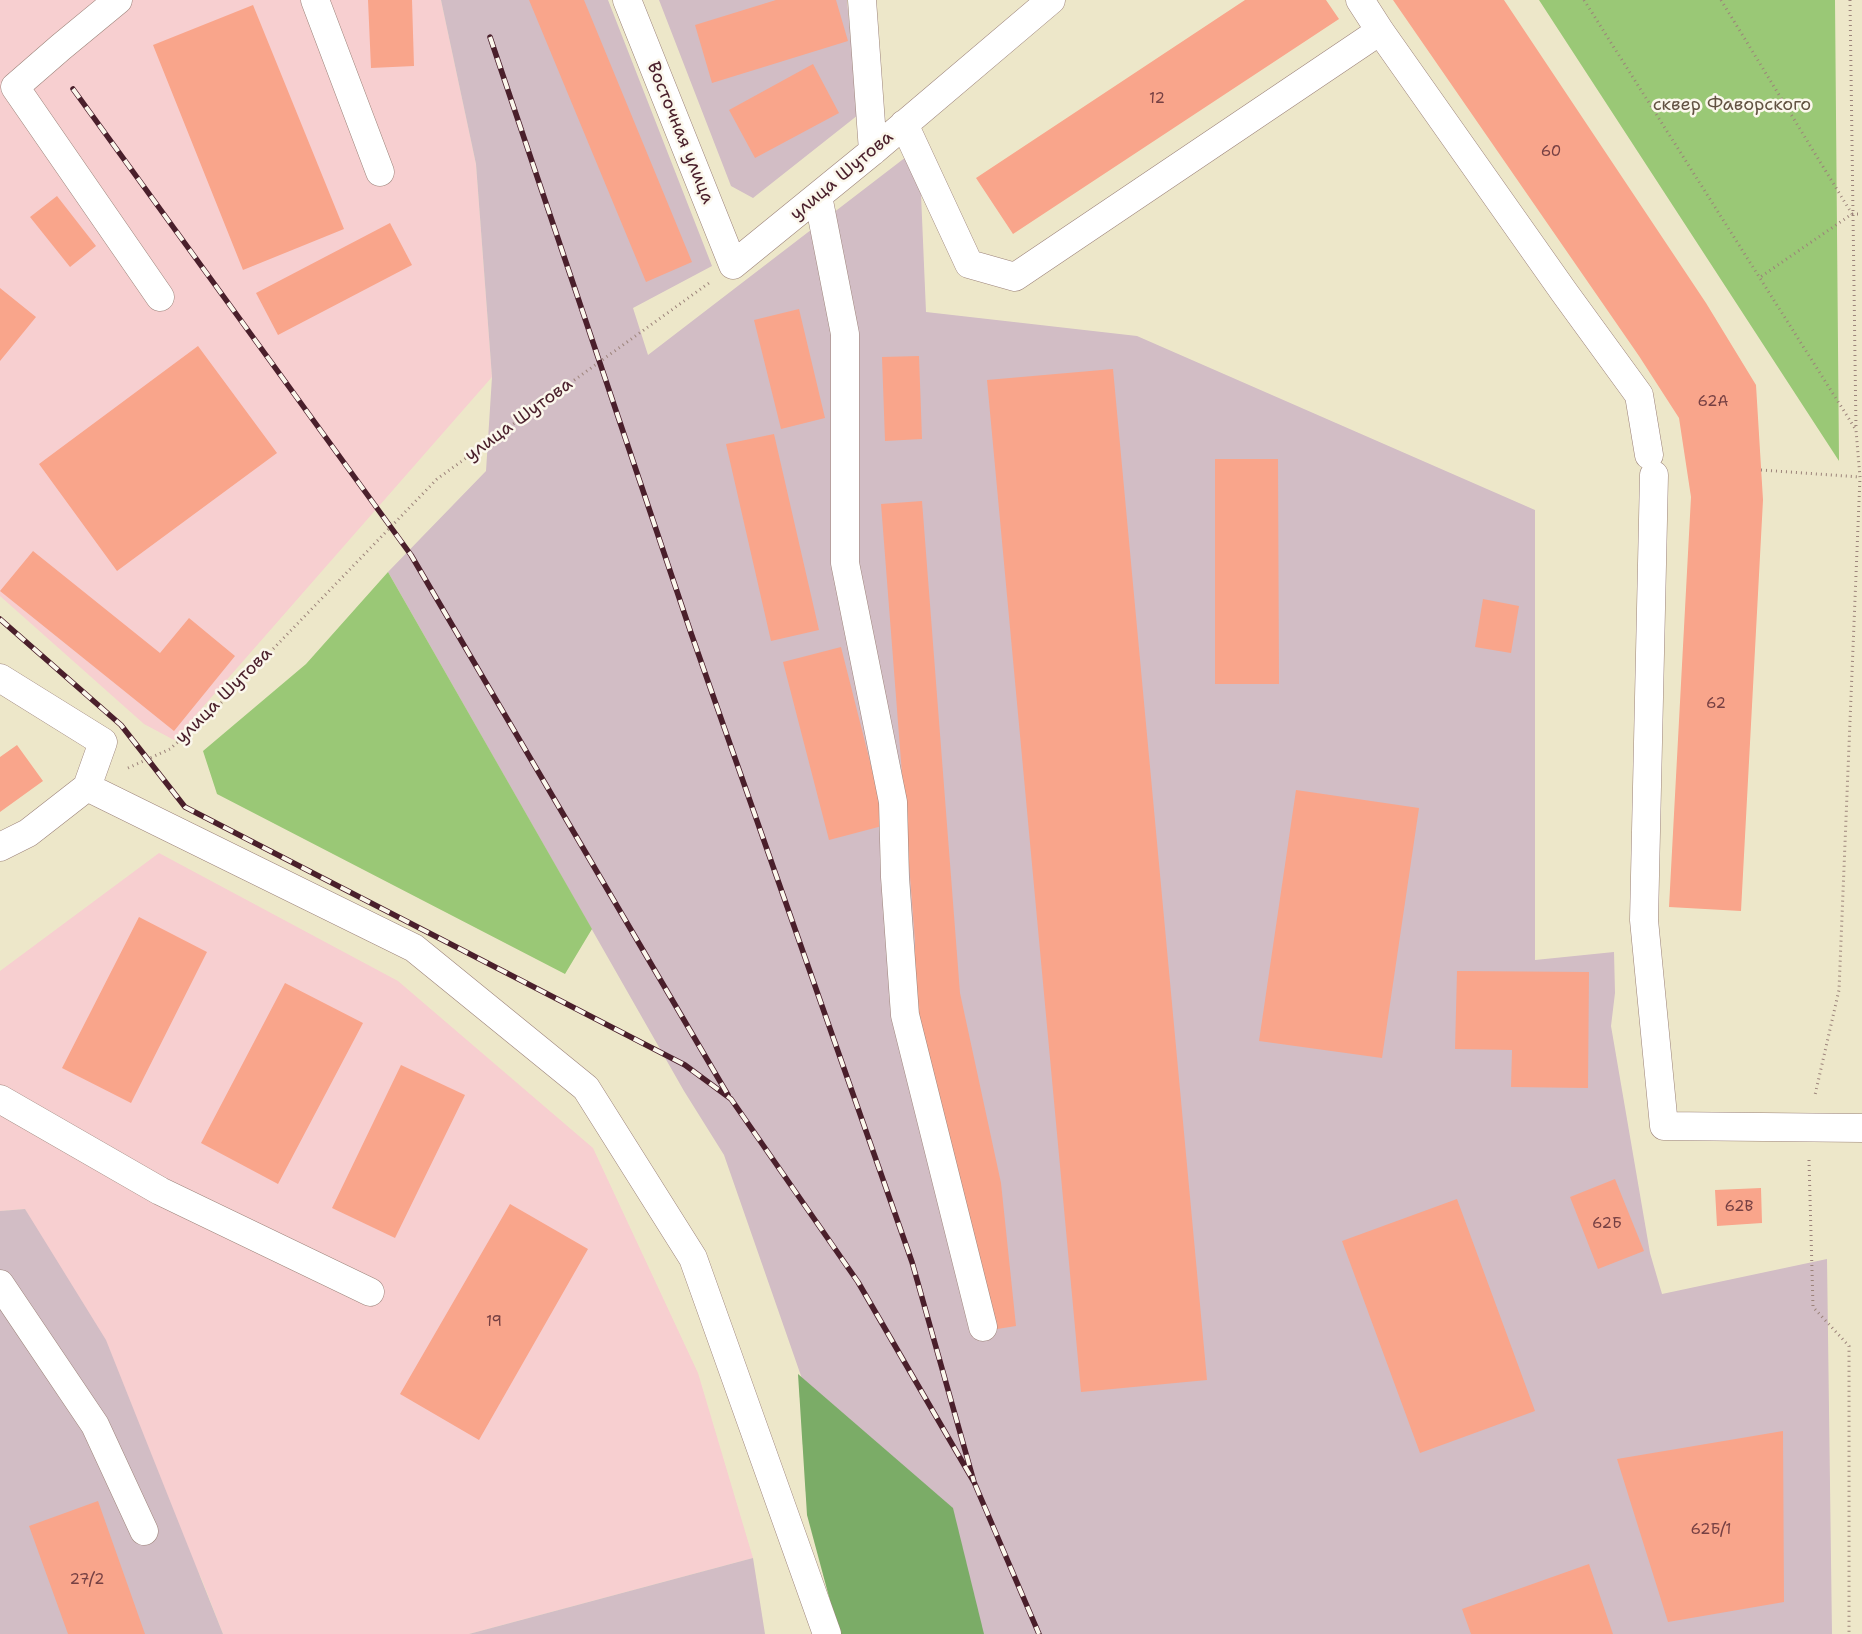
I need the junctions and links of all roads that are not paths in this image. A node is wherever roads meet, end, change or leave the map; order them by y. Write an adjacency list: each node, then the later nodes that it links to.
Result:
1 (118, 0): 13 (street)
2 (315, 0): 10 (street)
3 (627, 0): 12 (street, Восточная улица)
4 (862, 0): 9 (street)
5 (1051, 0): 8 (street, улица Шутова)
6 (1360, 0): 7 (street)
7 (1380, 31): 8 (street); 18 (street)
8 (904, 124): 9 (street, улица Шутова)
9 (873, 151): 11 (street, улица Шутова)
10 (380, 172)
11 (818, 196): 12 (street, улица Шутова); 21 (street)
12 (733, 265)
13 (160, 297)
14 (0, 678): 15 (street)
15 (87, 787): 16 (street); 23 (street)
16 (0, 846)
17 (0, 1099): 20 (street)
18 (1862, 1128)
19 (0, 1284): 22 (street)
20 (370, 1292)
21 (983, 1327)
22 (144, 1531)
23 (826, 1634)

